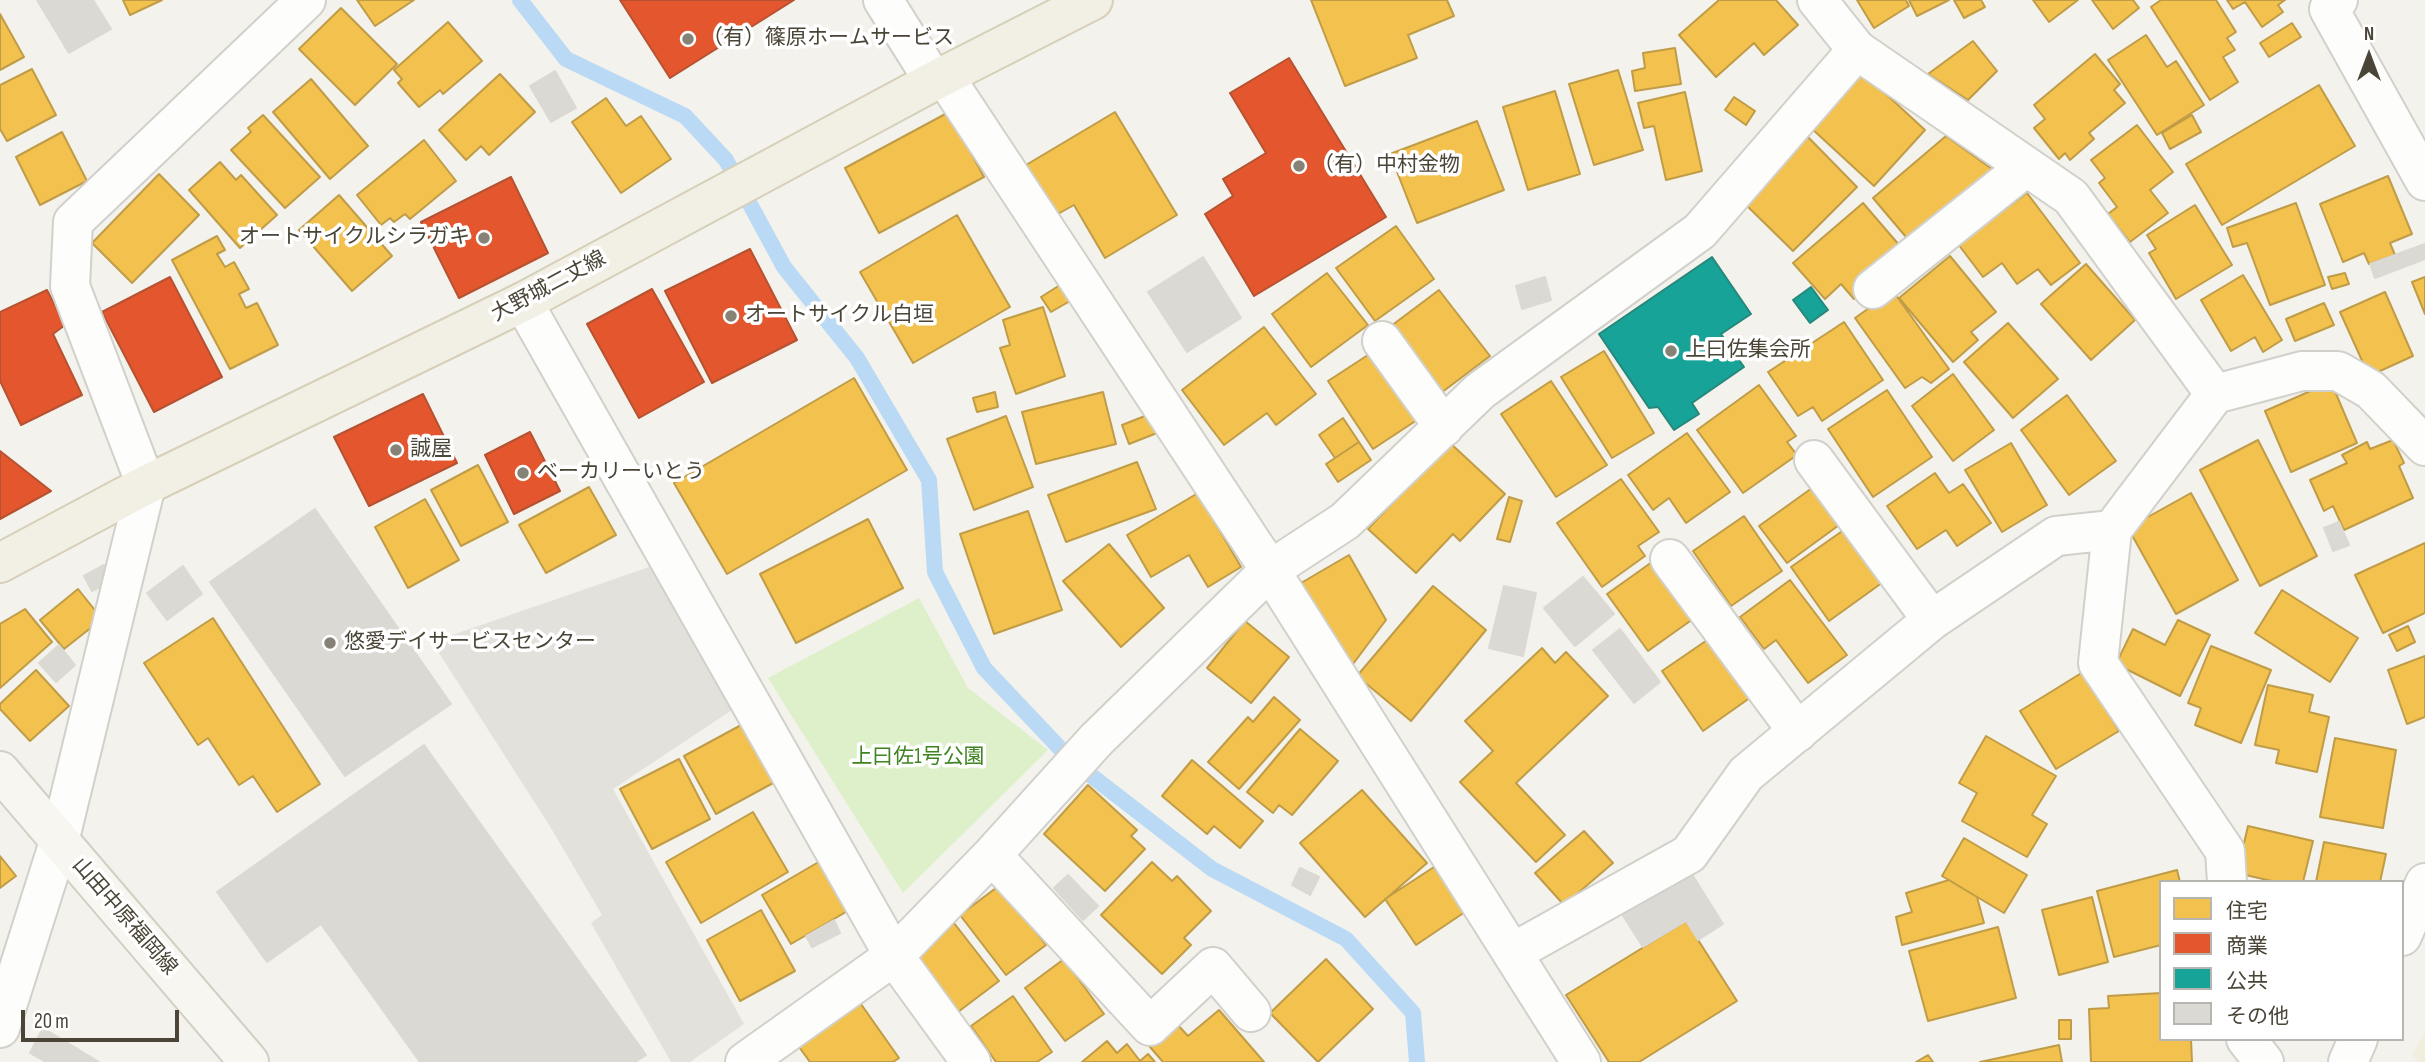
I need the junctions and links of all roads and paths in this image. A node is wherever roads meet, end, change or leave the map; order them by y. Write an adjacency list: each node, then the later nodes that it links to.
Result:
1 (306, 0): 17 (street)
2 (883, 0): 7 (street)
3 (1093, 0): 7 (main road, 大野城二丈線)
4 (1817, 0): 6 (street)
5 (2338, 0): 9 (street)
6 (1857, 50): 8 (street); 14 (street)
7 (939, 78): 11 (main road, 大野城二丈線); 21 (street)
8 (2026, 167): 10 (street); 13 (street)
9 (2425, 181)
10 (1873, 289)
11 (523, 302): 17 (main road, 大野城二丈線); 31 (street)
12 (1382, 341): 14 (street)
13 (2215, 394): 15 (street); 18 (street)
14 (1444, 427): 21 (street)
15 (2425, 446)
16 (1814, 460): 22 (street)
17 (146, 485): 20 (main road, 大野城二丈線); 25 (street)
18 (2112, 530): 22 (street); 27 (street)
19 (1670, 559): 23 (street)
20 (0, 563)
21 (1270, 570): 26 (street); 30 (street)
22 (1932, 620): 23 (street)
23 (1798, 732): 30 (street)
24 (0, 771): 25 (main road, 山田中原福岡線)
25 (59, 842): 33 (street); 36 (main road, 山田中原福岡線)
26 (992, 855): 31 (street); 32 (street)
27 (2227, 880)
28 (2425, 883): 29 (street)
29 (2404, 931)
30 (1512, 953): 39 (street)
31 (894, 956): 37 (street); 38 (street)
32 (1251, 1012)
33 (0, 1028)
34 (2248, 1041): 40 (street)
35 (2357, 1041): 41 (street)
36 (249, 1062)
37 (745, 1062)
38 (971, 1062)
39 (1581, 1062)
40 (2264, 1062)
41 (2349, 1062)

